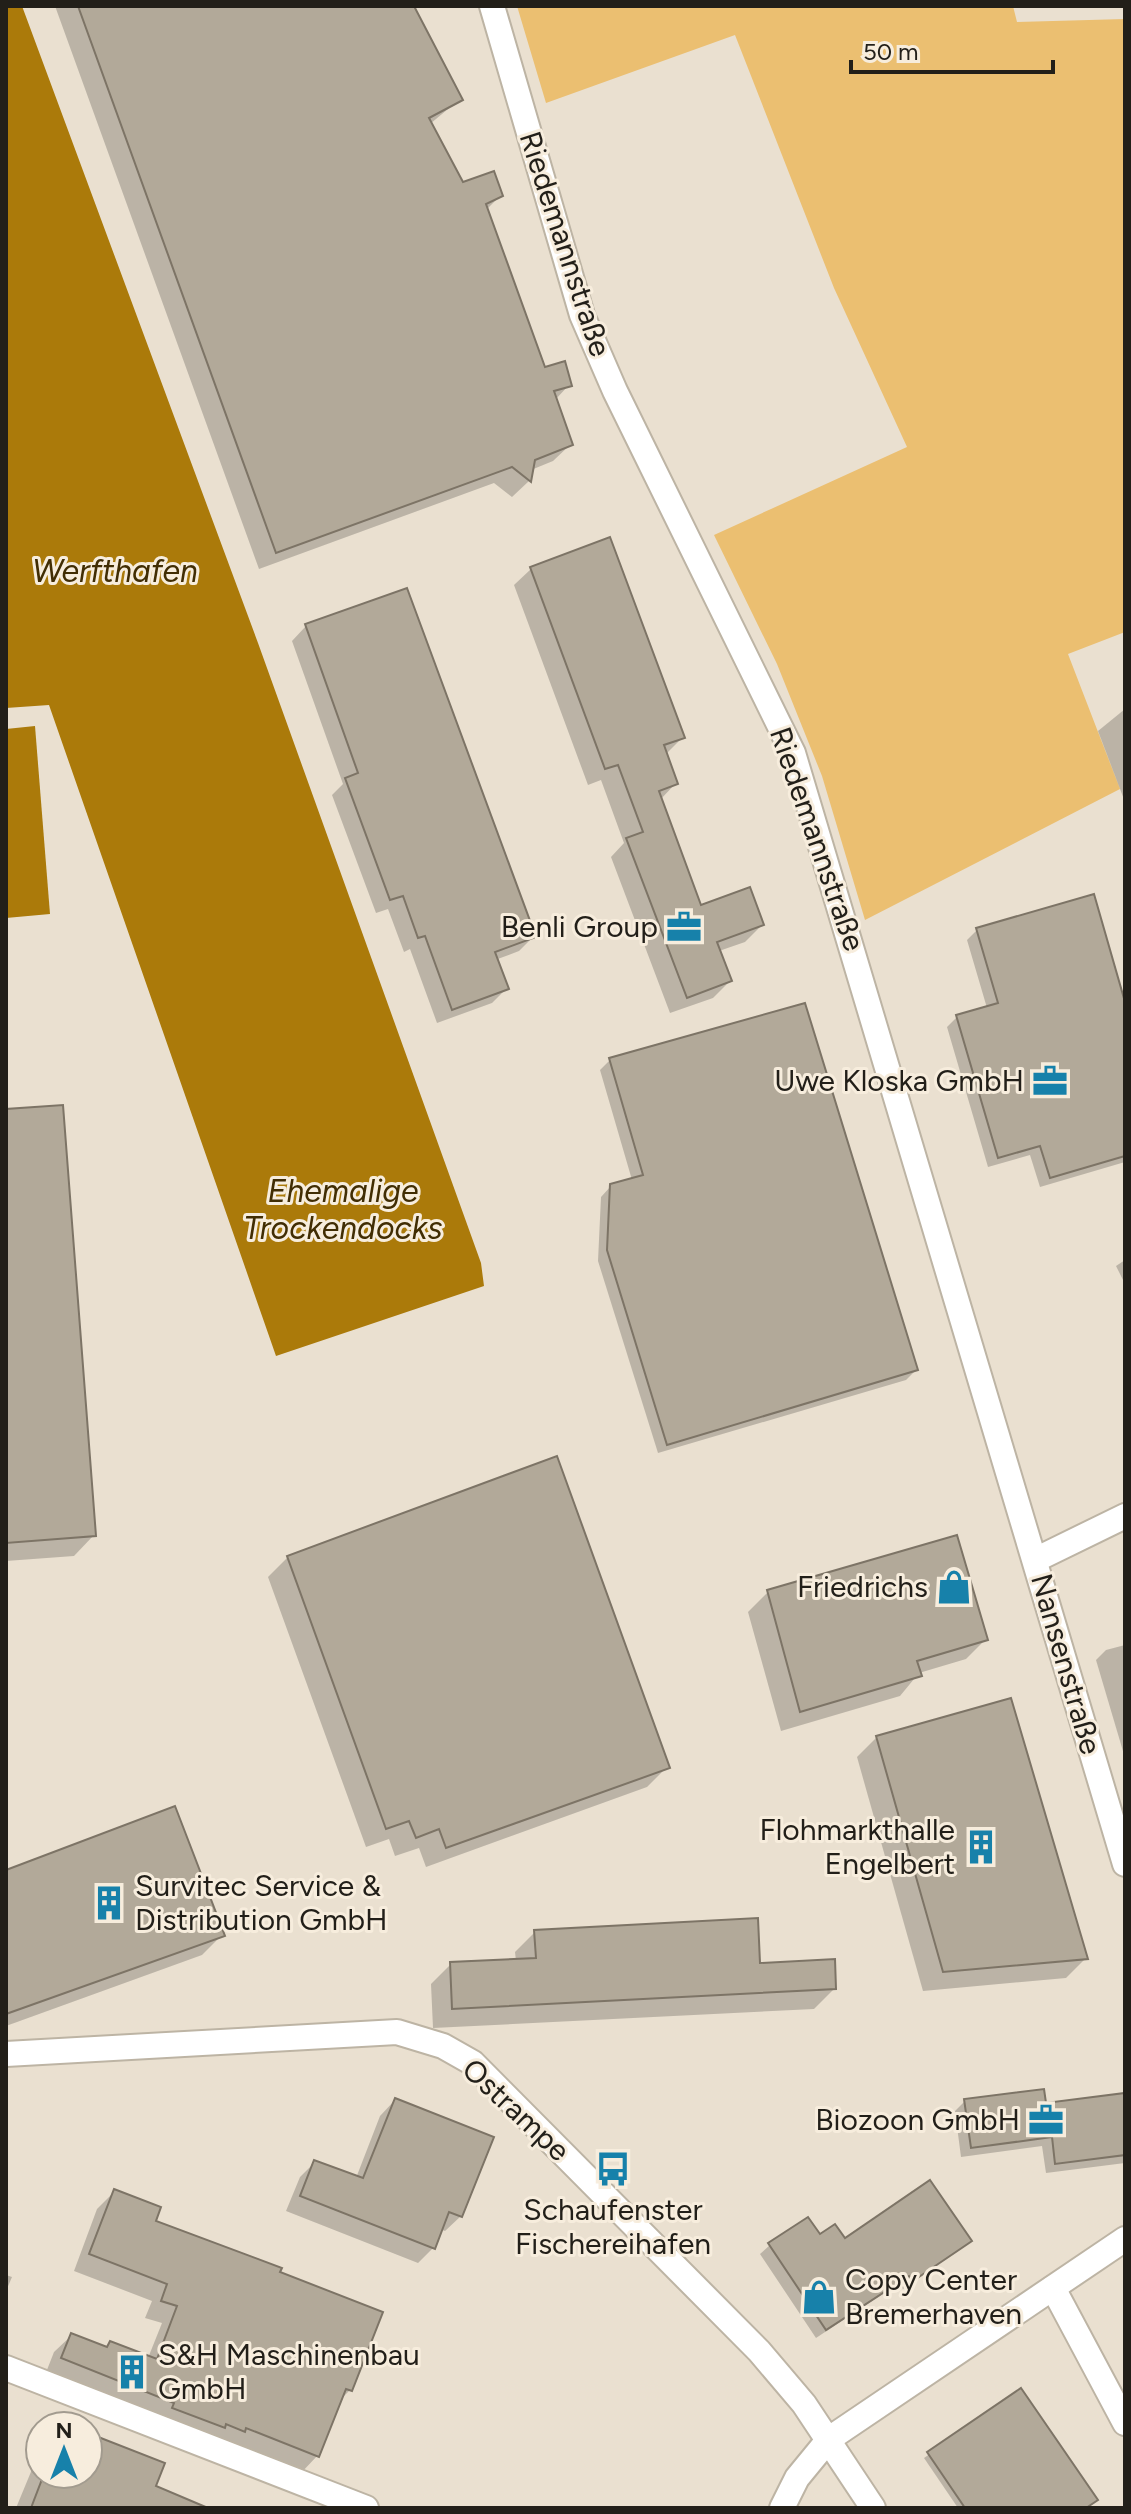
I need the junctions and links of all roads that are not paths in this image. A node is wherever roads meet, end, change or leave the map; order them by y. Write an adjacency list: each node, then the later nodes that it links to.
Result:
1 (492, 6): 3 (street, Riedemannstraße)
2 (1125, 1516): 3 (street, Nansenstraße)
3 (1035, 1560): 4 (street, Nansenstraße)
4 (1125, 1864)
5 (6, 2054): 10 (street, Ostrampe)
6 (1125, 2239): 7 (street)
7 (1053, 2288): 9 (street); 10 (street)
8 (6, 2368): 11 (street)
9 (1125, 2423)
10 (829, 2439): 12 (street); 13 (street, Ostrampe)
11 (366, 2508)
12 (782, 2508)
13 (873, 2508)

